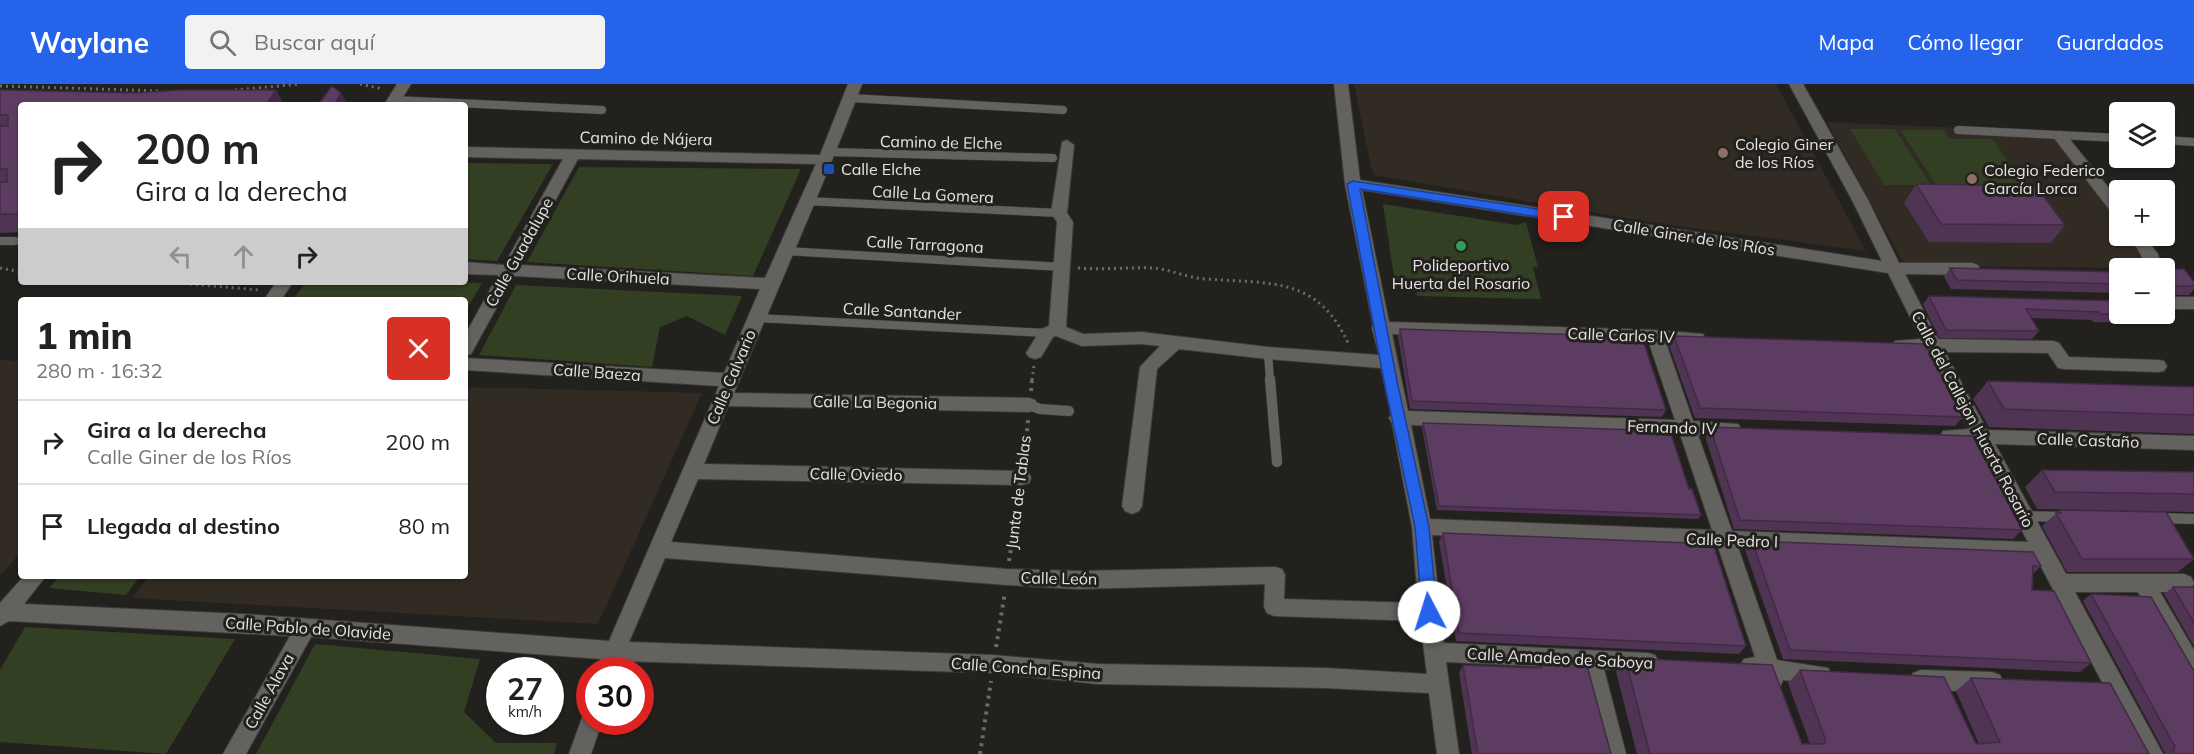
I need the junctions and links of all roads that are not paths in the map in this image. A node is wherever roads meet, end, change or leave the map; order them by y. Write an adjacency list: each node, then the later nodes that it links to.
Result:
1 (1341, 84): 17 (street)
2 (1796, 84): 26 (street, Calle del Callejon Huerta Rosario)
3 (853, 91): 6 (lane); 15 (street, Calle Calvario)
4 (396, 95): 5 (lane)
5 (602, 110)
6 (1063, 110)
7 (1958, 130): 8 (lane)
8 (2059, 135): 9 (lane); 18 (street)
9 (2109, 137)
10 (2175, 141): 11 (lane)
11 (2194, 142)
12 (1067, 145): 20 (street)
13 (468, 152): 14 (street, Camino de Nájera)
14 (573, 154): 15 (street, Camino de Nájera); 27 (street, Calle Guadalupe)
15 (828, 156): 16 (lane, Camino de Elche); 19 (street, Calle Calvario)
16 (1053, 158)
17 (1353, 184): 26 (street, Calle Giner de los Ríos); 35 (street)
18 (2109, 199)
19 (806, 201): 20 (lane, Calle La Gomera); 23 (street, Calle Calvario)
20 (1059, 213): 24 (street)
21 (0, 241): 22 (lane)
22 (15, 241)
23 (785, 251): 24 (lane, Calle Tarragona); 29 (street, Calle Calvario)
24 (1063, 267): 36 (street)
25 (468, 268): 27 (street, Calle Orihuela)
26 (1893, 268): 28 (street, Calle Giner de los Ríos); 30 (street, Calle del Callejon Huerta Rosario)
27 (509, 270): 29 (street, Calle Orihuela); 41 (street, Calle Guadalupe)
28 (1988, 270)
29 (771, 284): 34 (street, Calle Calvario)
30 (1908, 296): 31 (street); 42 (street, Calle del Callejon Huerta Rosario)
31 (1931, 297)
32 (2175, 303): 33 (street)
33 (2194, 303)
34 (756, 318): 36 (lane, Calle Santander); 48 (street, Calle Calvario)
35 (1380, 328): 37 (street, Calle Carlos IV); 45 (street)
36 (1052, 332): 39 (street); 43 (street)
37 (1655, 336): 38 (street, Calle Carlos IV); 53 (street)
38 (1713, 338)
39 (1174, 343): 44 (street); 61 (street)
40 (1887, 344): 42 (street)
41 (468, 345)
42 (1933, 346): 47 (street); 56 (street, Calle del Callejon Huerta Rosario)
43 (1035, 353)
44 (1268, 353): 45 (street); 58 (lane)
45 (1387, 362): 52 (street)
46 (468, 364): 48 (street, Calle Baeza)
47 (2158, 366)
48 (730, 380): 49 (street, Calle Calvario)
49 (722, 399): 50 (street, Calle La Begonia); 59 (street, Calle Calvario)
50 (1029, 405): 51 (lane)
51 (1069, 411)
52 (1398, 418): 53 (street, Fernando IV); 66 (street)
53 (1687, 427): 54 (street, Fernando IV); 67 (street)
54 (1746, 429)
55 (1935, 436): 56 (street)
56 (1982, 438): 57 (street, Calle Castaño); 62 (street, Calle del Callejon Huerta Rosario)
57 (2194, 443)
58 (1277, 462)
59 (691, 471): 60 (street, Calle Oviedo); 68 (street, Calle Calvario)
60 (1022, 478)
61 (1132, 506)
62 (2024, 516): 63 (lane); 69 (street, Calle del Callejon Huerta Rosario)
63 (2069, 517)
64 (2149, 518): 65 (lane)
65 (2194, 519)
66 (1422, 527): 67 (street, Calle Pedro I); 74 (street)
67 (1725, 540): 69 (street, Calle Pedro I); 84 (street)
68 (658, 549): 74 (street, Calle León); 79 (street, Calle Calvario)
69 (2043, 551): 71 (street, Calle del Callejon Huerta Rosario)
70 (33, 579): 75 (street)
71 (2060, 583): 73 (street); 92 (street, Calle del Callejon Huerta Rosario)
72 (2184, 583): 73 (street)
73 (2144, 584): 85 (street)
74 (1429, 612): 77 (street)
75 (1, 614): 76 (street, Calle Pablo de Olavide)
76 (305, 628): 78 (street, Calle Pablo de Olavide); 96 (street, Calle Alava)
77 (1434, 651): 80 (street, Calle Amadeo de Saboya); 90 (street)
78 (576, 657)
79 (612, 657)
80 (1591, 659): 82 (street, Calle Amadeo de Saboya); 99 (street)
81 (654, 661): 90 (street, Calle Concha Espina)
82 (1662, 663)
83 (1734, 666): 84 (street)
84 (1769, 667): 86 (street); 93 (street)
85 (2194, 670)
86 (1838, 676)
87 (1905, 679): 88 (street)
88 (1938, 680): 89 (street); 94 (street)
89 (2009, 682)
90 (1438, 684): 98 (street)
91 (2092, 684): 92 (street)
92 (2116, 685): 100 (street, Calle del Callejon Huerta Rosario)
93 (1781, 700)
94 (1947, 701)
95 (587, 735): 97 (street)
96 (234, 754)
97 (580, 754)
98 (1449, 754)
99 (1614, 754)
100 (2152, 754)

